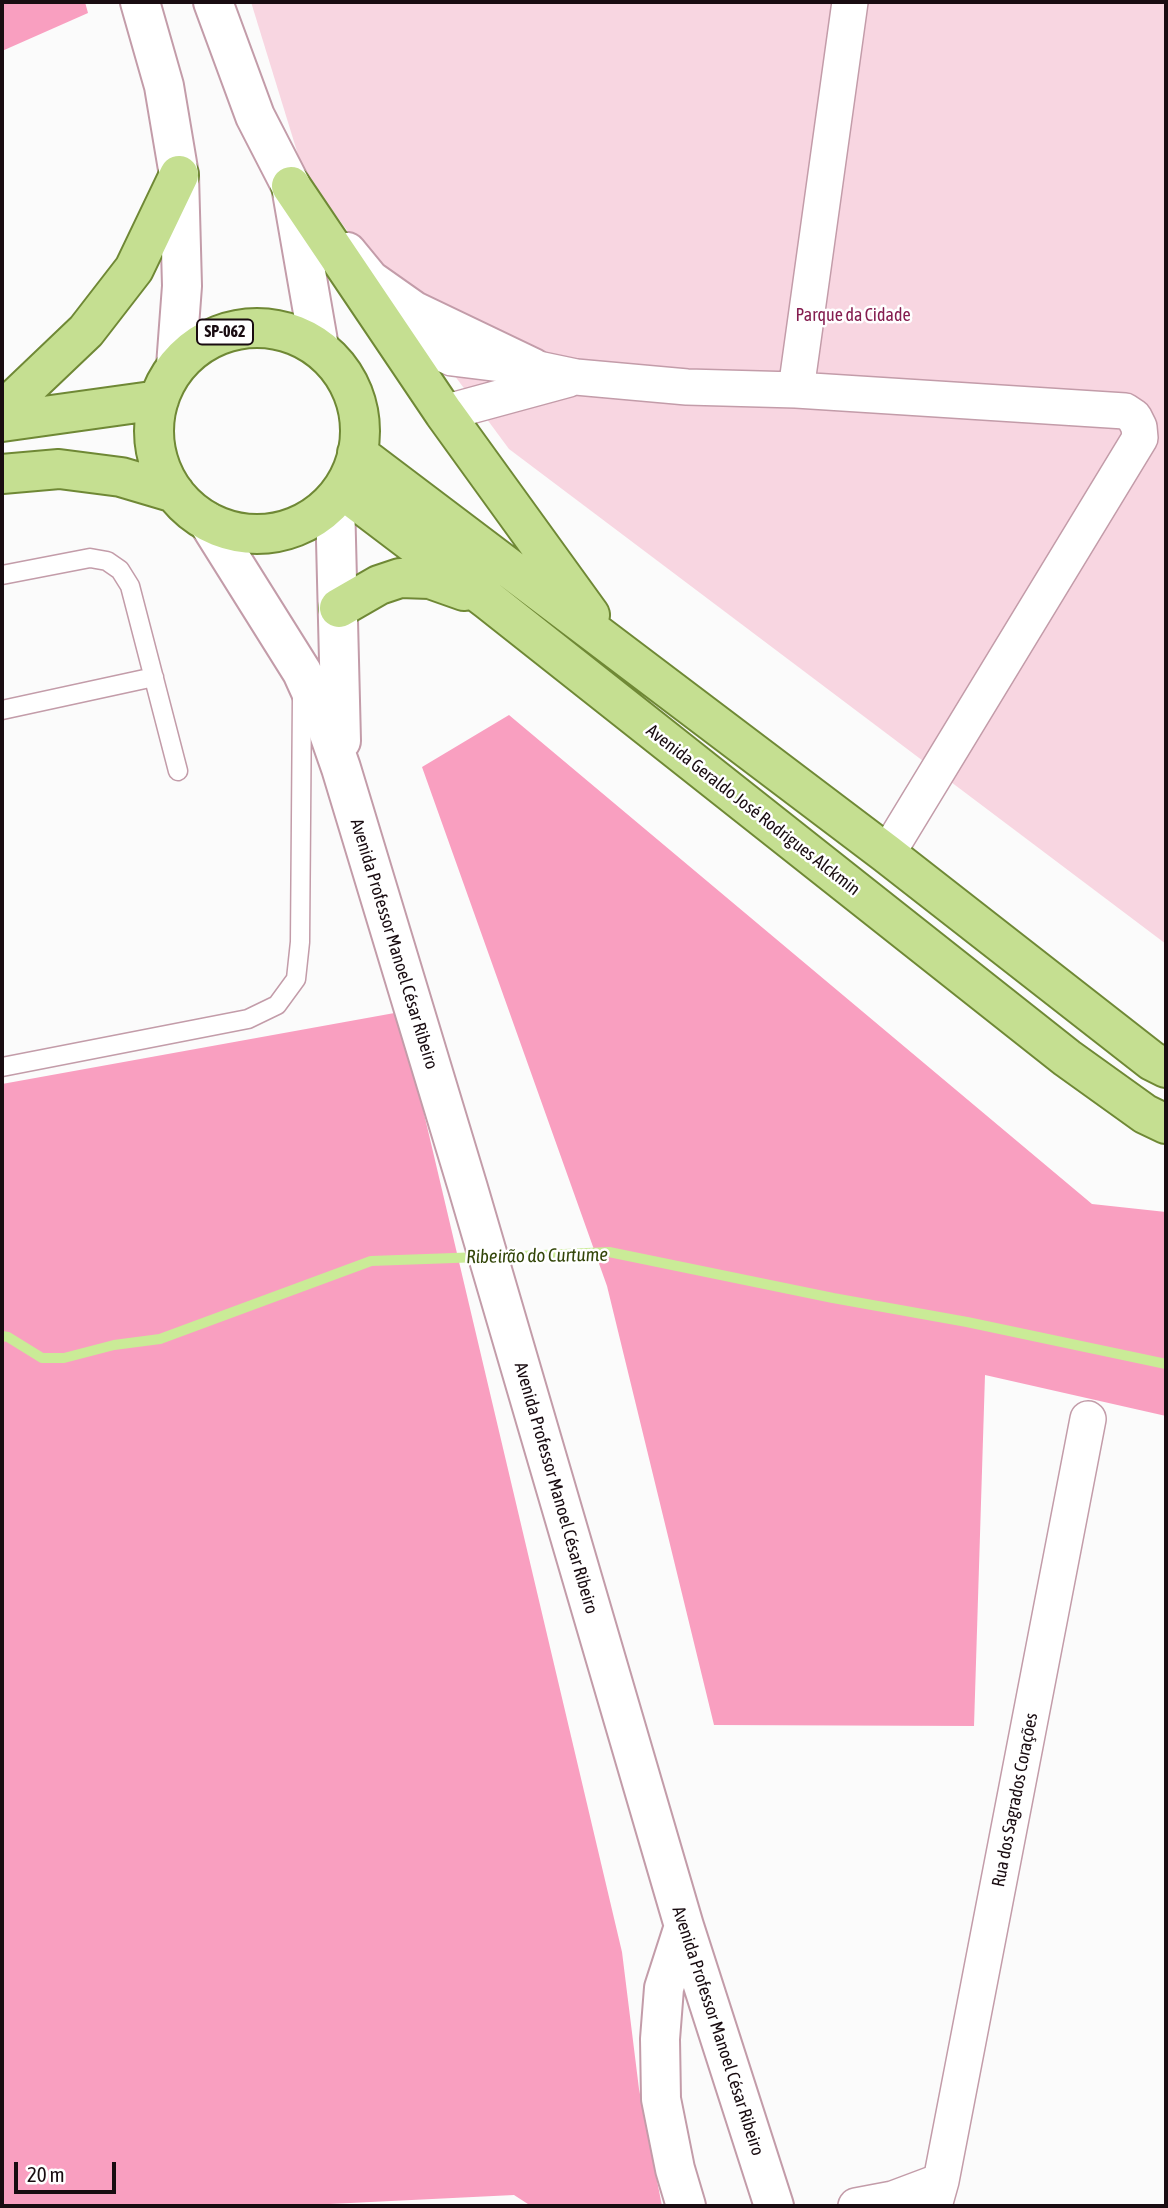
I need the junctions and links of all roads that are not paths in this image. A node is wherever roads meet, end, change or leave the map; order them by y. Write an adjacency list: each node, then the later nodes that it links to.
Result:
1 (140, 2): 4 (main road)
2 (212, 2): 5 (main road)
3 (850, 2): 11 (street)
4 (179, 175): 8 (main road); 13 (main road)
5 (291, 186): 6 (main road); 7 (main road); 9 (main road)
6 (385, 327): 9 (street); 14 (main road)
7 (319, 347): 8 (main road, SP-062); 16 (main road, SP-062)
8 (176, 366): 12 (main road, SP-062)
9 (533, 368): 10 (street)
10 (576, 377): 11 (street); 14 (street)
11 (796, 390): 30 (street)
12 (159, 400): 15 (main road); 18 (main road, SP-062)
13 (2, 411)
14 (444, 413): 24 (main road)
15 (2, 422)
16 (357, 453): 19 (main road, SP-062); 24 (main road)
17 (2, 474): 18 (main road, SP-062)
18 (175, 493): 20 (main road, SP-062)
19 (339, 495): 20 (main road, SP-062); 22 (main road, Avenida Geraldo José Rodrigues Alckmin); 23 (main road, Avenida Professor Manoel César Ribeiro)
20 (208, 522): 25 (main road, Avenida Professor Manoel César Ribeiro)
21 (2, 575): 26 (lane)
22 (488, 600): 23 (main road); 33 (main road, Avenida Geraldo José Rodrigues Alckmin)
23 (339, 608): 28 (main road, Avenida Professor Manoel César Ribeiro)
24 (614, 648): 30 (main road)
25 (302, 672): 28 (main road, Avenida Professor Manoel César Ribeiro); 31 (lane)
26 (154, 677): 27 (lane); 29 (lane)
27 (2, 710)
28 (341, 768): 35 (main road, Avenida Professor Manoel César Ribeiro)
29 (178, 771)
30 (887, 854): 32 (main road)
31 (2, 1067)
32 (1166, 1068)
33 (1166, 1125)
34 (1088, 1419): 36 (street, Rua dos Sagrados Corações)
35 (684, 1926): 37 (main road); 38 (main road, Avenida Professor Manoel César Ribeiro)
36 (938, 2194): 39 (street)
37 (686, 2206)
38 (774, 2206)
39 (856, 2206)

